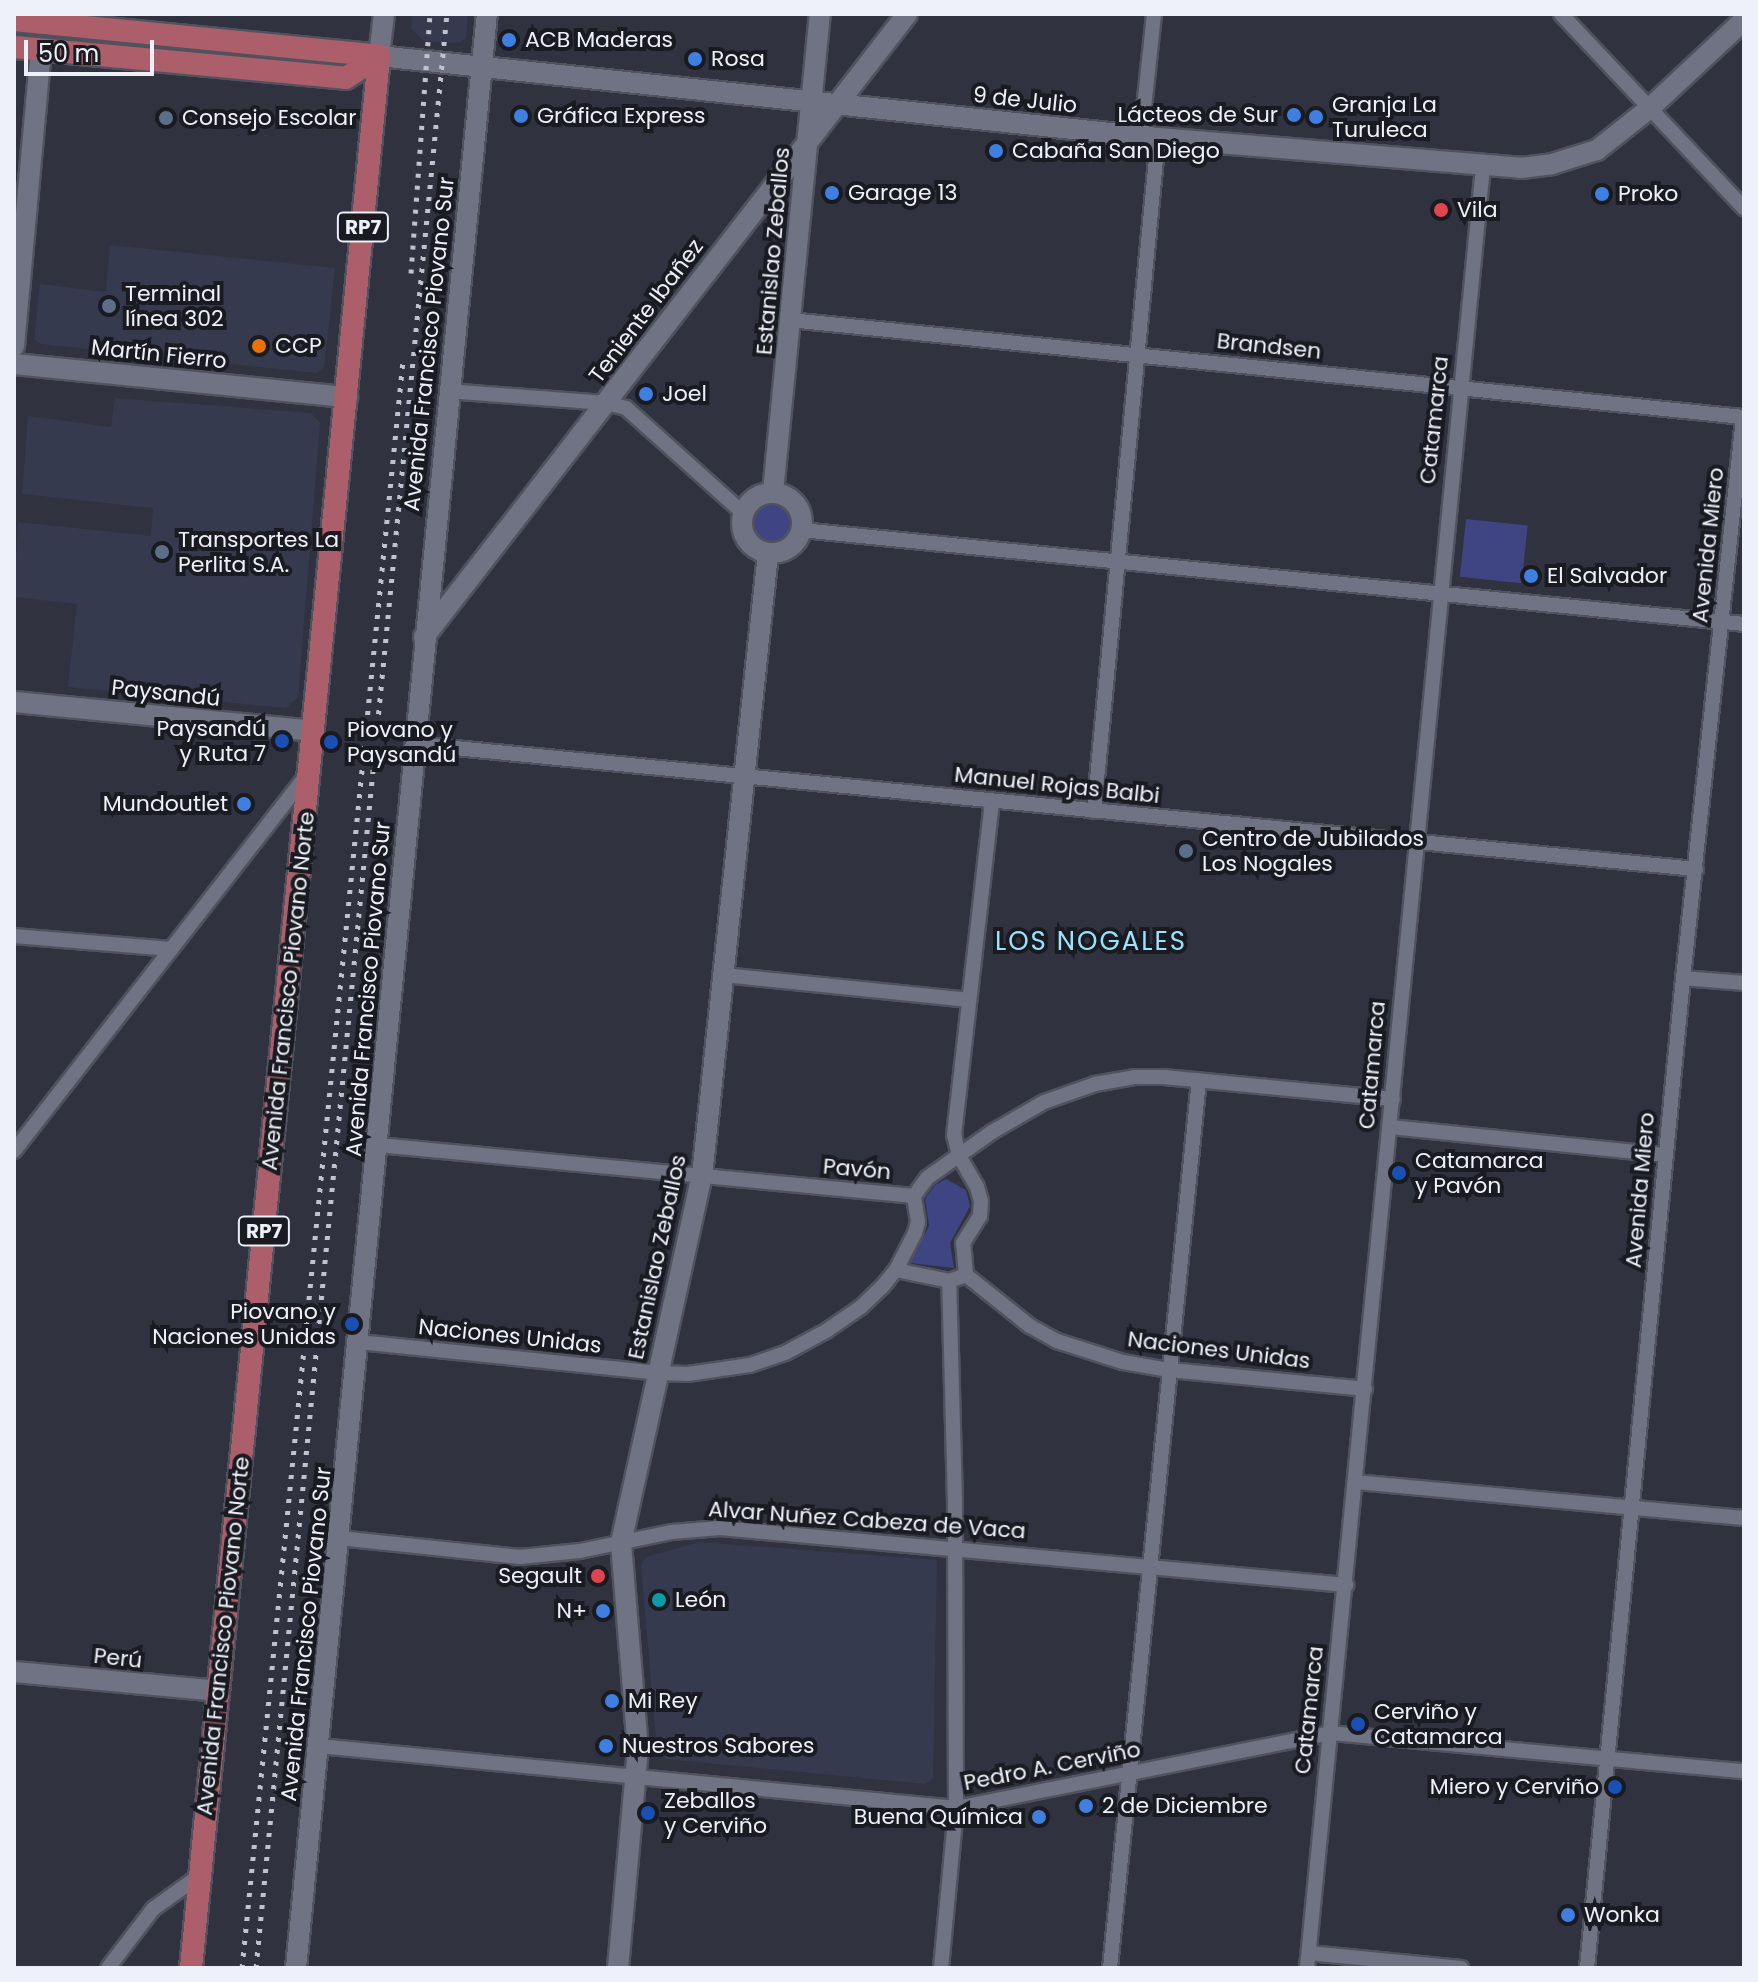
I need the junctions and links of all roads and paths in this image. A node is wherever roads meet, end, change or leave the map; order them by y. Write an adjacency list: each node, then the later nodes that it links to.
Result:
1 (384, 14): 12 (street, Avenida Francisco Piovano Norte)
2 (487, 14): 13 (street, Avenida Francisco Piovano Sur)
3 (820, 14): 14 (street, Estanislao Zeballos)
4 (907, 14): 15 (street, Teniente Ibañez)
5 (1154, 14): 17 (street)
6 (1561, 14): 16 (street)
7 (44, 18): 8 (main road); 11 (main road); 12 (main road)
8 (14, 20)
9 (1744, 20): 16 (street)
10 (14, 47): 11 (main road)
11 (41, 50): 12 (main road); 22 (street)
12 (379, 56): 13 (street, 9 de Julio); 27 (main road, Avenida Francisco Piovano Norte / RP7)
13 (481, 67): 14 (street, 9 de Julio); 26 (street, Avenida Francisco Piovano Sur)
14 (810, 102): 15 (street, 9 de Julio); 18 (street, Estanislao Zeballos)
15 (835, 104): 17 (street, 9 de Julio); 18 (street, Teniente Ibañez)
16 (1650, 108): 19 (street, 9 de Julio); 20 (street)
17 (1149, 137): 19 (street, 9 de Julio); 23 (street)
18 (807, 140): 21 (street, Estanislao Zeballos); 28 (street, Teniente Ibañez)
19 (1483, 166): 25 (street, Catamarca)
20 (1744, 208)
21 (790, 320): 23 (street, Brandsen); 30 (street, Estanislao Zeballos)
22 (14, 346)
23 (1137, 355): 25 (street, Brandsen); 34 (street)
24 (14, 364): 27 (street, Martín Fierro)
25 (1461, 388): 29 (street, Brandsen); 35 (street, Catamarca)
26 (447, 391): 28 (street); 38 (street, Avenida Francisco Piovano Sur)
27 (347, 397): 40 (main road, Avenida Francisco Piovano Norte / RP7)
28 (606, 403): 31 (street); 38 (street, Teniente Ibañez)
29 (1744, 418): 36 (street, Avenida Miero)
30 (773, 492): 31 (street); 32 (street)
31 (744, 514): 33 (street)
32 (801, 530): 33 (street); 34 (street)
33 (768, 553): 43 (street, Estanislao Zeballos)
34 (1117, 559): 35 (street); 45 (street)
35 (1441, 592): 36 (street); 46 (street, Catamarca)
36 (1723, 622): 37 (street); 47 (street, Avenida Miero)
37 (1744, 624)
38 (424, 637): 41 (street, Avenida Francisco Piovano Sur)
39 (14, 702): 40 (street, Paysandú)
40 (313, 731): 42 (main road, Avenida Francisco Piovano Norte / RP7)
41 (414, 744): 43 (street, Manuel Rojas Balbi); 57 (street, Avenida Francisco Piovano Sur)
42 (310, 771): 49 (street); 79 (main road, Avenida Francisco Piovano Norte / RP7)
43 (744, 775): 44 (street, Manuel Rojas Balbi); 50 (street, Estanislao Zeballos)
44 (992, 801): 45 (street, Manuel Rojas Balbi); 53 (street)
45 (1094, 811): 46 (street, Manuel Rojas Balbi)
46 (1417, 843): 47 (street, Manuel Rojas Balbi); 55 (street, Catamarca)
47 (1696, 869): 51 (street, Avenida Miero)
48 (14, 936): 49 (street)
49 (171, 949): 58 (street)
50 (723, 975): 53 (street); 61 (street, Estanislao Zeballos)
51 (1683, 978): 52 (street); 59 (street, Avenida Miero)
52 (1744, 983)
53 (968, 1000): 60 (street)
54 (1199, 1080): 55 (street, Pavón); 60 (street, Pavón); 67 (street)
55 (1393, 1099): 56 (street, Catamarca)
56 (1390, 1127): 59 (street); 69 (street, Catamarca)
57 (378, 1145): 61 (street, Pavón); 66 (street, Avenida Francisco Piovano Sur)
58 (14, 1151)
59 (1665, 1155): 71 (street, Avenida Miero)
60 (959, 1156): 62 (street, Pavón); 64 (street)
61 (702, 1176): 62 (street, Pavón); 68 (street, Estanislao Zeballos)
62 (914, 1196): 63 (street, Naciones Unidas)
63 (896, 1270): 65 (street); 68 (street, Naciones Unidas)
64 (966, 1275): 65 (street); 67 (street, Naciones Unidas)
65 (949, 1281): 75 (street)
66 (359, 1342): 68 (street, Naciones Unidas); 73 (street, Avenida Francisco Piovano Sur)
67 (1169, 1370): 69 (street, Naciones Unidas); 76 (street)
68 (657, 1373): 74 (street, Estanislao Zeballos)
69 (1365, 1389): 70 (street, Catamarca)
70 (1356, 1482): 71 (street); 77 (street, Catamarca)
71 (1632, 1506): 72 (street); 82 (street, Avenida Miero)
72 (1744, 1518)
73 (339, 1538): 74 (street, Alvar Nuñez Cabeza de Vaca); 81 (street, Avenida Francisco Piovano Sur)
74 (621, 1543): 75 (street, Alvar Nuñez Cabeza de Vaca); 85 (street, Estanislao Zeballos)
75 (955, 1547): 76 (street, Alvar Nuñez Cabeza de Vaca); 86 (street)
76 (1151, 1566): 77 (street, Alvar Nuñez Cabeza de Vaca); 84 (street)
77 (1346, 1585): 80 (street, Catamarca)
78 (14, 1672): 79 (street, Perú)
79 (217, 1691): 87 (main road, Avenida Francisco Piovano Norte / RP7)
80 (1331, 1733): 82 (street, Pedro A. Cerviño); 84 (street, Pedro A. Cerviño); 88 (street, Catamarca)
81 (319, 1746): 85 (street, Pedro A. Cerviño); 91 (street, Avenida Francisco Piovano Sur)
82 (1605, 1758): 83 (street, Pedro A. Cerviño); 96 (street, Avenida Miero)
83 (1744, 1771)
84 (1130, 1773): 86 (street, Pedro A. Cerviño); 94 (street)
85 (637, 1776): 86 (street, Pedro A. Cerviño); 92 (street, Estanislao Zeballos)
86 (956, 1808): 93 (street)
87 (199, 1876): 89 (street); 90 (main road, Avenida Francisco Piovano Norte / RP7)
88 (1308, 1961): 95 (street)
89 (108, 1968)
90 (191, 1968)
91 (296, 1968)
92 (618, 1968)
93 (941, 1968)
94 (1110, 1968)
95 (1461, 1968)
96 (1587, 1968)

